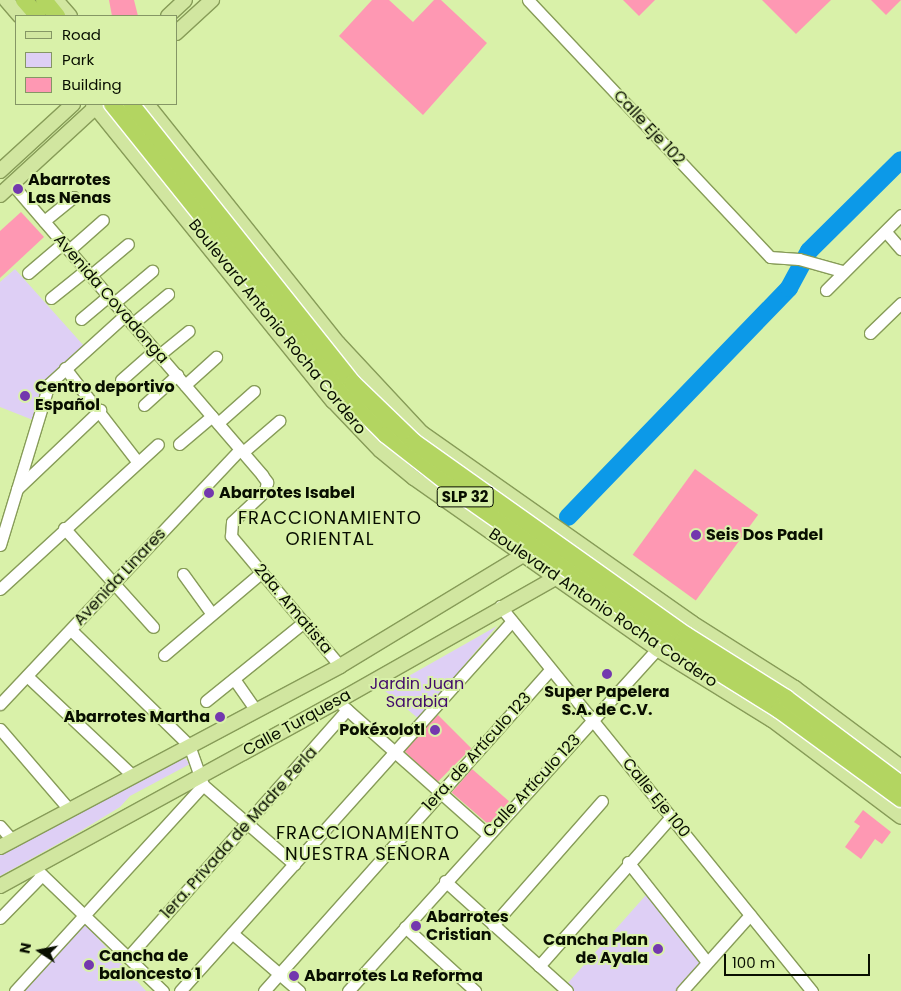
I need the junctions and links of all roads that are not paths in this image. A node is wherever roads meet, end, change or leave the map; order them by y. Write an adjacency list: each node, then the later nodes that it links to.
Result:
1 (6, 0): 8 (main road)
2 (24, 0): 9 (highway)
3 (44, 0): 10 (highway)
4 (56, 0): 11 (main road)
5 (186, 0): 12 (main road)
6 (212, 0): 13 (main road)
7 (528, 0): 37 (street, Calle Eje 102)
8 (19, 15)
9 (37, 15)
10 (57, 15)
11 (69, 15)
12 (169, 15)
13 (178, 31)
14 (67, 105): 21 (main road)
15 (72, 105): 21 (main road)
16 (99, 105): 23 (main road)
17 (101, 105): 24 (main road, Boulevard Antonio Rocha Cordero / SLP 32)
18 (101, 105): 106 (highway, Boulevard Antonio Rocha Cordero / SLP 32, bridge)
19 (132, 105): 104 (highway, Boulevard Antonio Rocha Cordero / SLP 32, bridge)
20 (148, 105): 22 (main road, SLP 32)
21 (59, 117): 26 (main road)
22 (162, 122): 25 (main road); 67 (main road, SLP 32)
23 (77, 124): 24 (main road); 27 (main road)
24 (114, 127): 25 (main road, Boulevard Antonio Rocha Cordero / SLP 32)
25 (132, 148): 70 (main road, Boulevard Antonio Rocha Cordero / SLP 32)
26 (0, 171)
27 (12, 184): 28 (main road); 32 (street, Avenida Covadonga)
28 (0, 195)
29 (74, 198): 32 (street)
30 (901, 215): 33 (street)
31 (103, 220): 35 (street)
32 (44, 221): 35 (street, Avenida Covadonga)
33 (886, 232): 36 (street); 37 (street)
34 (128, 244): 39 (street)
35 (66, 247): 39 (street, Avenida Covadonga); 40 (street)
36 (901, 249)
37 (837, 269): 41 (street)
38 (152, 270): 44 (street)
39 (88, 272): 43 (street); 44 (street, Avenida Covadonga)
40 (28, 273)
41 (826, 290)
42 (168, 294): 46 (street)
43 (51, 298)
44 (111, 299): 46 (street, Avenida Covadonga); 47 (street)
45 (901, 303): 49 (street)
46 (129, 319): 50 (street, Avenida Covadonga); 52 (street)
47 (81, 320)
48 (190, 331): 50 (street)
49 (870, 334)
50 (157, 353): 53 (street, Avenida Covadonga); 54 (street)
51 (216, 357): 55 (street)
52 (65, 368): 58 (street); 66 (street)
53 (177, 375): 55 (street, Avenida Covadonga); 57 (street)
54 (121, 380)
55 (185, 385): 59 (street, Avenida Covadonga)
56 (254, 391): 59 (street)
57 (144, 405)
58 (100, 410): 64 (street); 66 (street)
59 (215, 420): 62 (street); 63 (street, Avenida Covadonga)
60 (279, 421): 63 (street, Avenida Linares)
61 (158, 444): 64 (street)
62 (180, 444)
63 (242, 450): 65 (street, Avenida Covadonga); 78 (street, Avenida Linares)
64 (137, 461): 69 (street)
65 (267, 482): 75 (street, 2da. Amatista)
66 (16, 490): 71 (street)
67 (513, 498): 68 (main road, SLP 32); 70 (main road)
68 (548, 523): 72 (main road, SLP 32); 73 (main road, Calle Turquesa)
69 (64, 528): 78 (street); 79 (street)
70 (490, 530): 73 (main road, Boulevard Antonio Rocha Cordero / SLP 32)
71 (0, 544)
72 (581, 545): 74 (main road, SLP 32); 77 (main road, Calle Turquesa)
73 (524, 554): 77 (main road, Boulevard Antonio Rocha Cordero / SLP 32); 89 (main road, Calle Turquesa)
74 (618, 571): 80 (main road); 101 (main road, SLP 32)
75 (262, 572): 82 (street); 84 (street, 2da. Amatista)
76 (183, 574): 82 (street)
77 (557, 577): 80 (main road, Boulevard Antonio Rocha Cordero / SLP 32); 81 (main road, Calle Turquesa)
78 (114, 585): 85 (street); 86 (street, Avenida Linares)
79 (0, 589)
80 (594, 605): 87 (main road, Boulevard Antonio Rocha Cordero / SLP 32)
81 (500, 606): 83 (street, Calle Eje 100); 95 (main road, Calle Turquesa)
82 (212, 614): 88 (street)
83 (512, 621): 90 (street, Calle Eje 100); 100 (street)
84 (304, 622): 89 (street, 2da. Amatista); 92 (street)
85 (153, 627)
86 (71, 630): 91 (street, Avenida Linares); 99 (street)
87 (657, 649): 97 (street, Calle Artículo 123); 110 (main road, Boulevard Antonio Rocha Cordero / SLP 32)
88 (164, 655)
89 (340, 666): 96 (main road, Calle Turquesa)
90 (551, 669): 97 (street, Calle Eje 100); 105 (street, 1era. de Artículo 123)
91 (27, 676): 93 (street, Avenida Linares); 102 (street)
92 (234, 679): 94 (street); 96 (street)
93 (2, 697)
94 (206, 701)
95 (343, 706): 100 (street); 103 (main road, Calle Turquesa); 111 (street, 1era. Privada de Madre Perla)
96 (256, 710): 99 (main road, Calle Turquesa)
97 (594, 721): 109 (street, Calle Eje 100); 113 (street, Calle Artículo 123)
98 (0, 729): 108 (street)
99 (189, 745): 102 (main road, Calle Turquesa); 103 (street)
100 (394, 752): 105 (street); 117 (street)
101 (901, 768)
102 (132, 775): 108 (main road, Calle Turquesa)
103 (200, 781): 111 (street); 118 (main road, Calle Turquesa); 121 (street)
104 (901, 784)
105 (441, 793): 113 (street); 130 (street, 1era. de Artículo 123)
106 (901, 799)
107 (602, 801): 124 (street)
108 (68, 808): 114 (main road, Calle Turquesa)
109 (671, 817): 116 (street); 122 (street, Calle Eje 100)
110 (901, 817)
111 (249, 824): 117 (street); 127 (street, 1era. Privada de Madre Perla)
112 (0, 826): 114 (street)
113 (487, 834): 119 (street, Calle Artículo 123)
114 (12, 840): 115 (main road, Calle Turquesa)
115 (0, 847)
116 (628, 862): 128 (street); 129 (street)
117 (294, 864): 126 (street)
118 (38, 871): 120 (main road, Calle Turquesa); 121 (street); 123 (street)
119 (445, 881): 124 (street); 125 (street, Calle Artículo 123)
120 (0, 886)
121 (85, 915): 127 (street); 131 (street)
122 (750, 915): 128 (street); 140 (street, Calle Eje 100)
123 (0, 918)
124 (493, 925): 129 (street)
125 (404, 927): 136 (street, Calle Artículo 123); 137 (street)
126 (232, 933): 130 (street); 133 (street)
127 (129, 956): 132 (street)
128 (707, 962): 139 (street)
129 (539, 966): 138 (street)
130 (279, 974): 134 (street, 1era. de Artículo 123); 135 (street)
131 (15, 991)
132 (163, 991)
133 (180, 991)
134 (264, 991)
135 (299, 991)
136 (348, 991)
137 (475, 991)
138 (567, 991)
139 (682, 991)
140 (812, 991)

